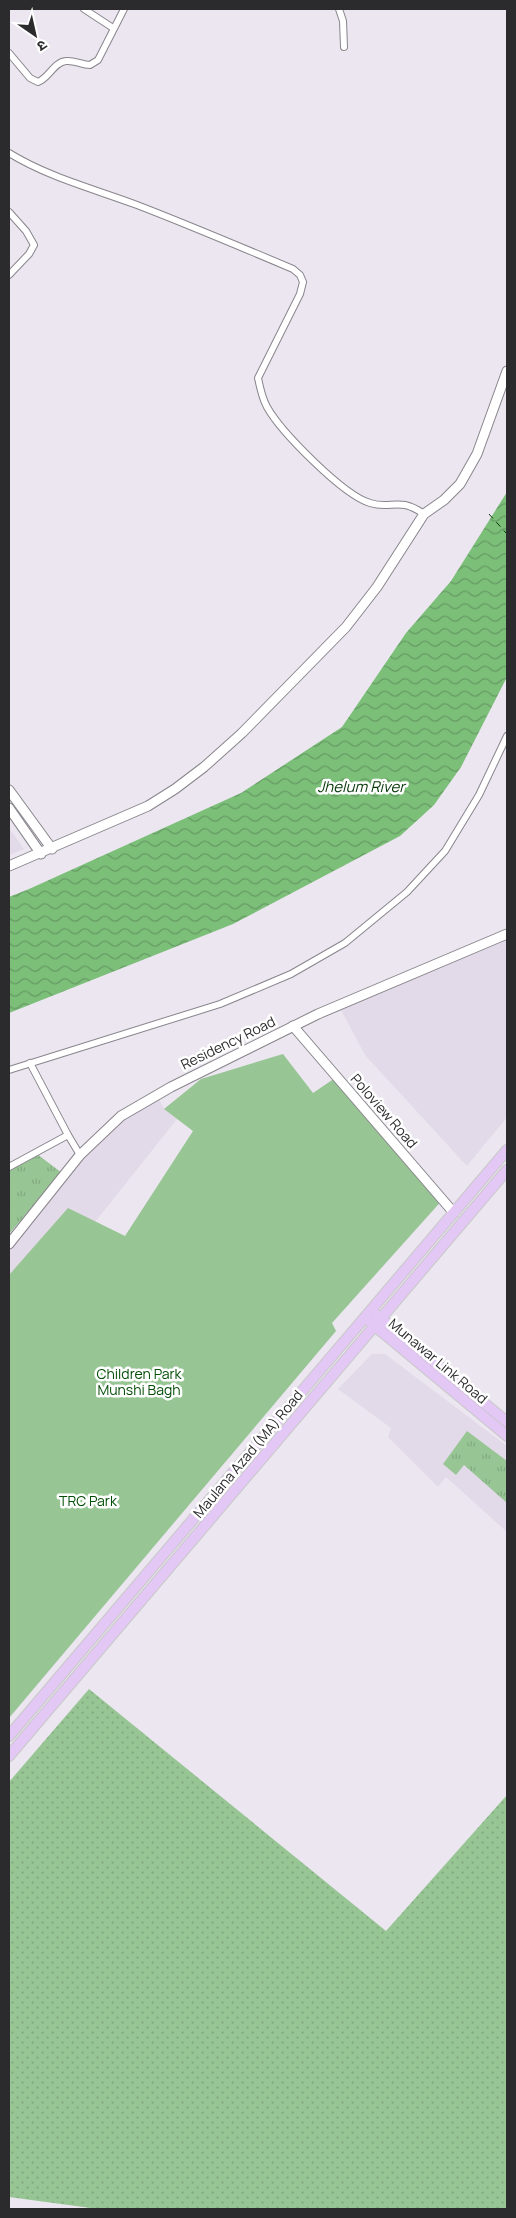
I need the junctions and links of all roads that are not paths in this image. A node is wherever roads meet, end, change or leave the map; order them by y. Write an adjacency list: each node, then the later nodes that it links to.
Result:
1 (84, 9): 4 (street)
2 (124, 9): 4 (street)
3 (340, 9): 5 (street)
4 (113, 28): 6 (street)
5 (344, 47)
6 (9, 53)
7 (9, 153): 11 (street)
8 (9, 212): 9 (street)
9 (9, 275)
10 (507, 371): 11 (main road)
11 (424, 514): 16 (main road)
12 (507, 736): 21 (street)
13 (9, 790): 14 (main road)
14 (12, 801): 16 (main road)
15 (9, 808): 17 (main road)
16 (52, 848): 17 (main road)
17 (41, 854): 18 (main road)
18 (9, 866)
19 (507, 934): 20 (main road, Residency Road)
20 (294, 1026): 25 (main road, Residency Road); 28 (main road, Poloview Road)
21 (30, 1063): 22 (street); 23 (street)
22 (9, 1070)
23 (68, 1135): 25 (street); 26 (street)
24 (507, 1150): 28 (main road, Maulana Azad (MA) Road)
25 (80, 1155): 29 (main road, Residency Road)
26 (9, 1167)
27 (507, 1170): 31 (main road, Maulana Azad (MA) Road)
28 (454, 1213): 30 (main road, Maulana Azad (MA) Road)
29 (9, 1244)
30 (367, 1313): 31 (main road); 34 (main road, Maulana Azad (MA) Road)
31 (378, 1322): 32 (main road, Munawar Link Road); 33 (main road, Munawar Link Road); 35 (main road, Maulana Azad (MA) Road)
32 (507, 1422)
33 (507, 1436)
34 (9, 1736)
35 (9, 1756)

